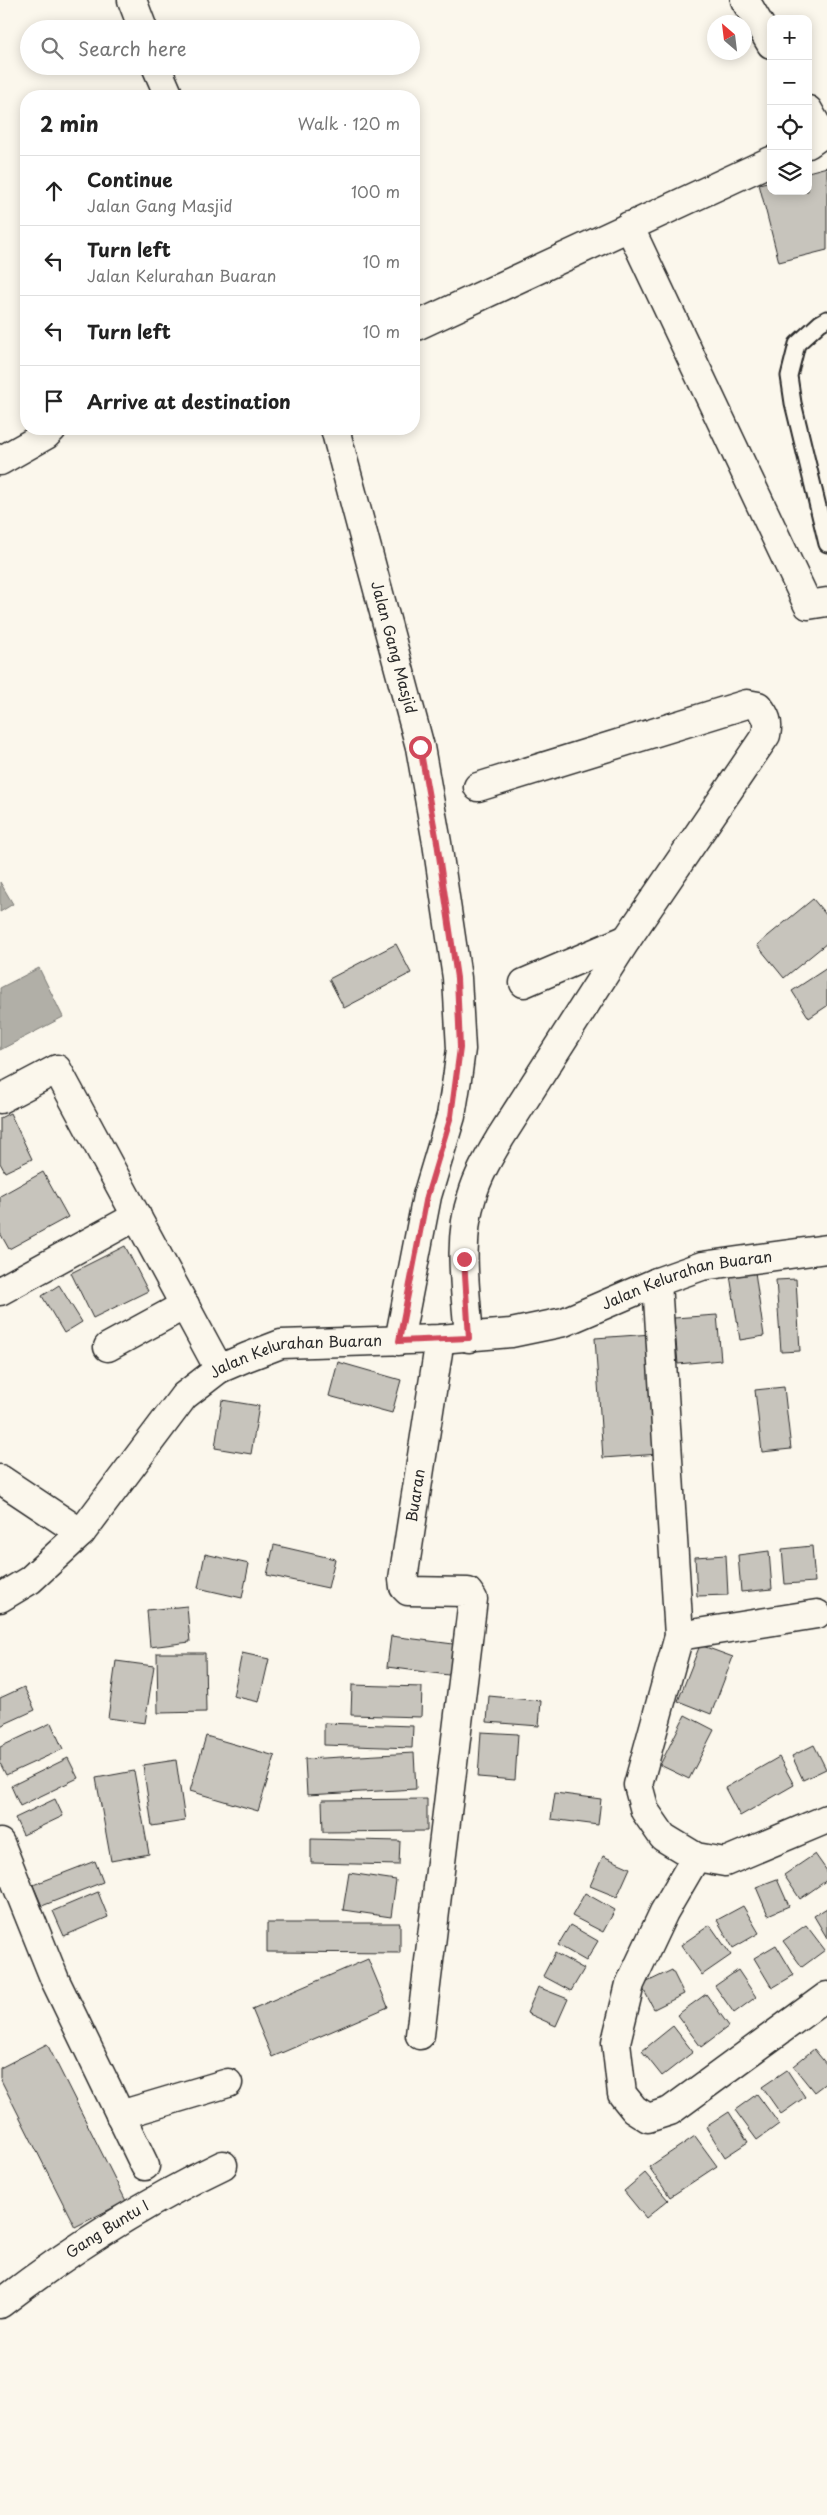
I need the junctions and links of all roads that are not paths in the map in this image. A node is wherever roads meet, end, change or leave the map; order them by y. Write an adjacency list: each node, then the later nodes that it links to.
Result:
1 (132, 0): 3 (street)
2 (746, 0): 4 (street)
3 (139, 20)
4 (767, 37)
5 (160, 75): 6 (street)
6 (166, 90)
7 (812, 117): 8 (street)
8 (812, 141)
9 (767, 163): 10 (street)
10 (630, 226): 12 (street); 17 (street)
11 (827, 319): 16 (lane)
12 (420, 323)
13 (46, 435): 15 (street)
14 (336, 435): 29 (street, Jalan Gang Masjid)
15 (0, 461)
16 (827, 544)
17 (827, 602)
18 (478, 786): 19 (street)
19 (627, 939): 20 (street); 27 (street)
20 (524, 983)
21 (0, 1099): 22 (street)
22 (137, 1216): 25 (street); 26 (street)
23 (827, 1249): 24 (street, Jalan Kelurahan Buaran)
24 (657, 1282): 27 (street, Jalan Kelurahan Buaran); 36 (street)
25 (0, 1291)
26 (185, 1305): 30 (street); 31 (street)
27 (469, 1338): 28 (street, Jalan Kelurahan Buaran)
28 (440, 1339): 29 (street, Jalan Kelurahan Buaran); 41 (street, Buaran)
29 (399, 1341): 31 (street, Jalan Kelurahan Buaran)
30 (108, 1347)
31 (219, 1369): 33 (street, Jalan Kelurahan Buaran)
32 (0, 1479): 33 (street)
33 (80, 1533): 34 (street, Jalan Kelurahan Buaran)
34 (0, 1598)
35 (817, 1614): 36 (street)
36 (680, 1636): 39 (street)
37 (827, 1819): 39 (street)
38 (0, 1843): 43 (street)
39 (696, 1857): 40 (street)
40 (827, 1996)
41 (420, 2035)
42 (228, 2082): 43 (street)
43 (120, 2115): 45 (street)
44 (223, 2165): 46 (street, Gang Buntu I)
45 (145, 2166)
46 (0, 2304)

